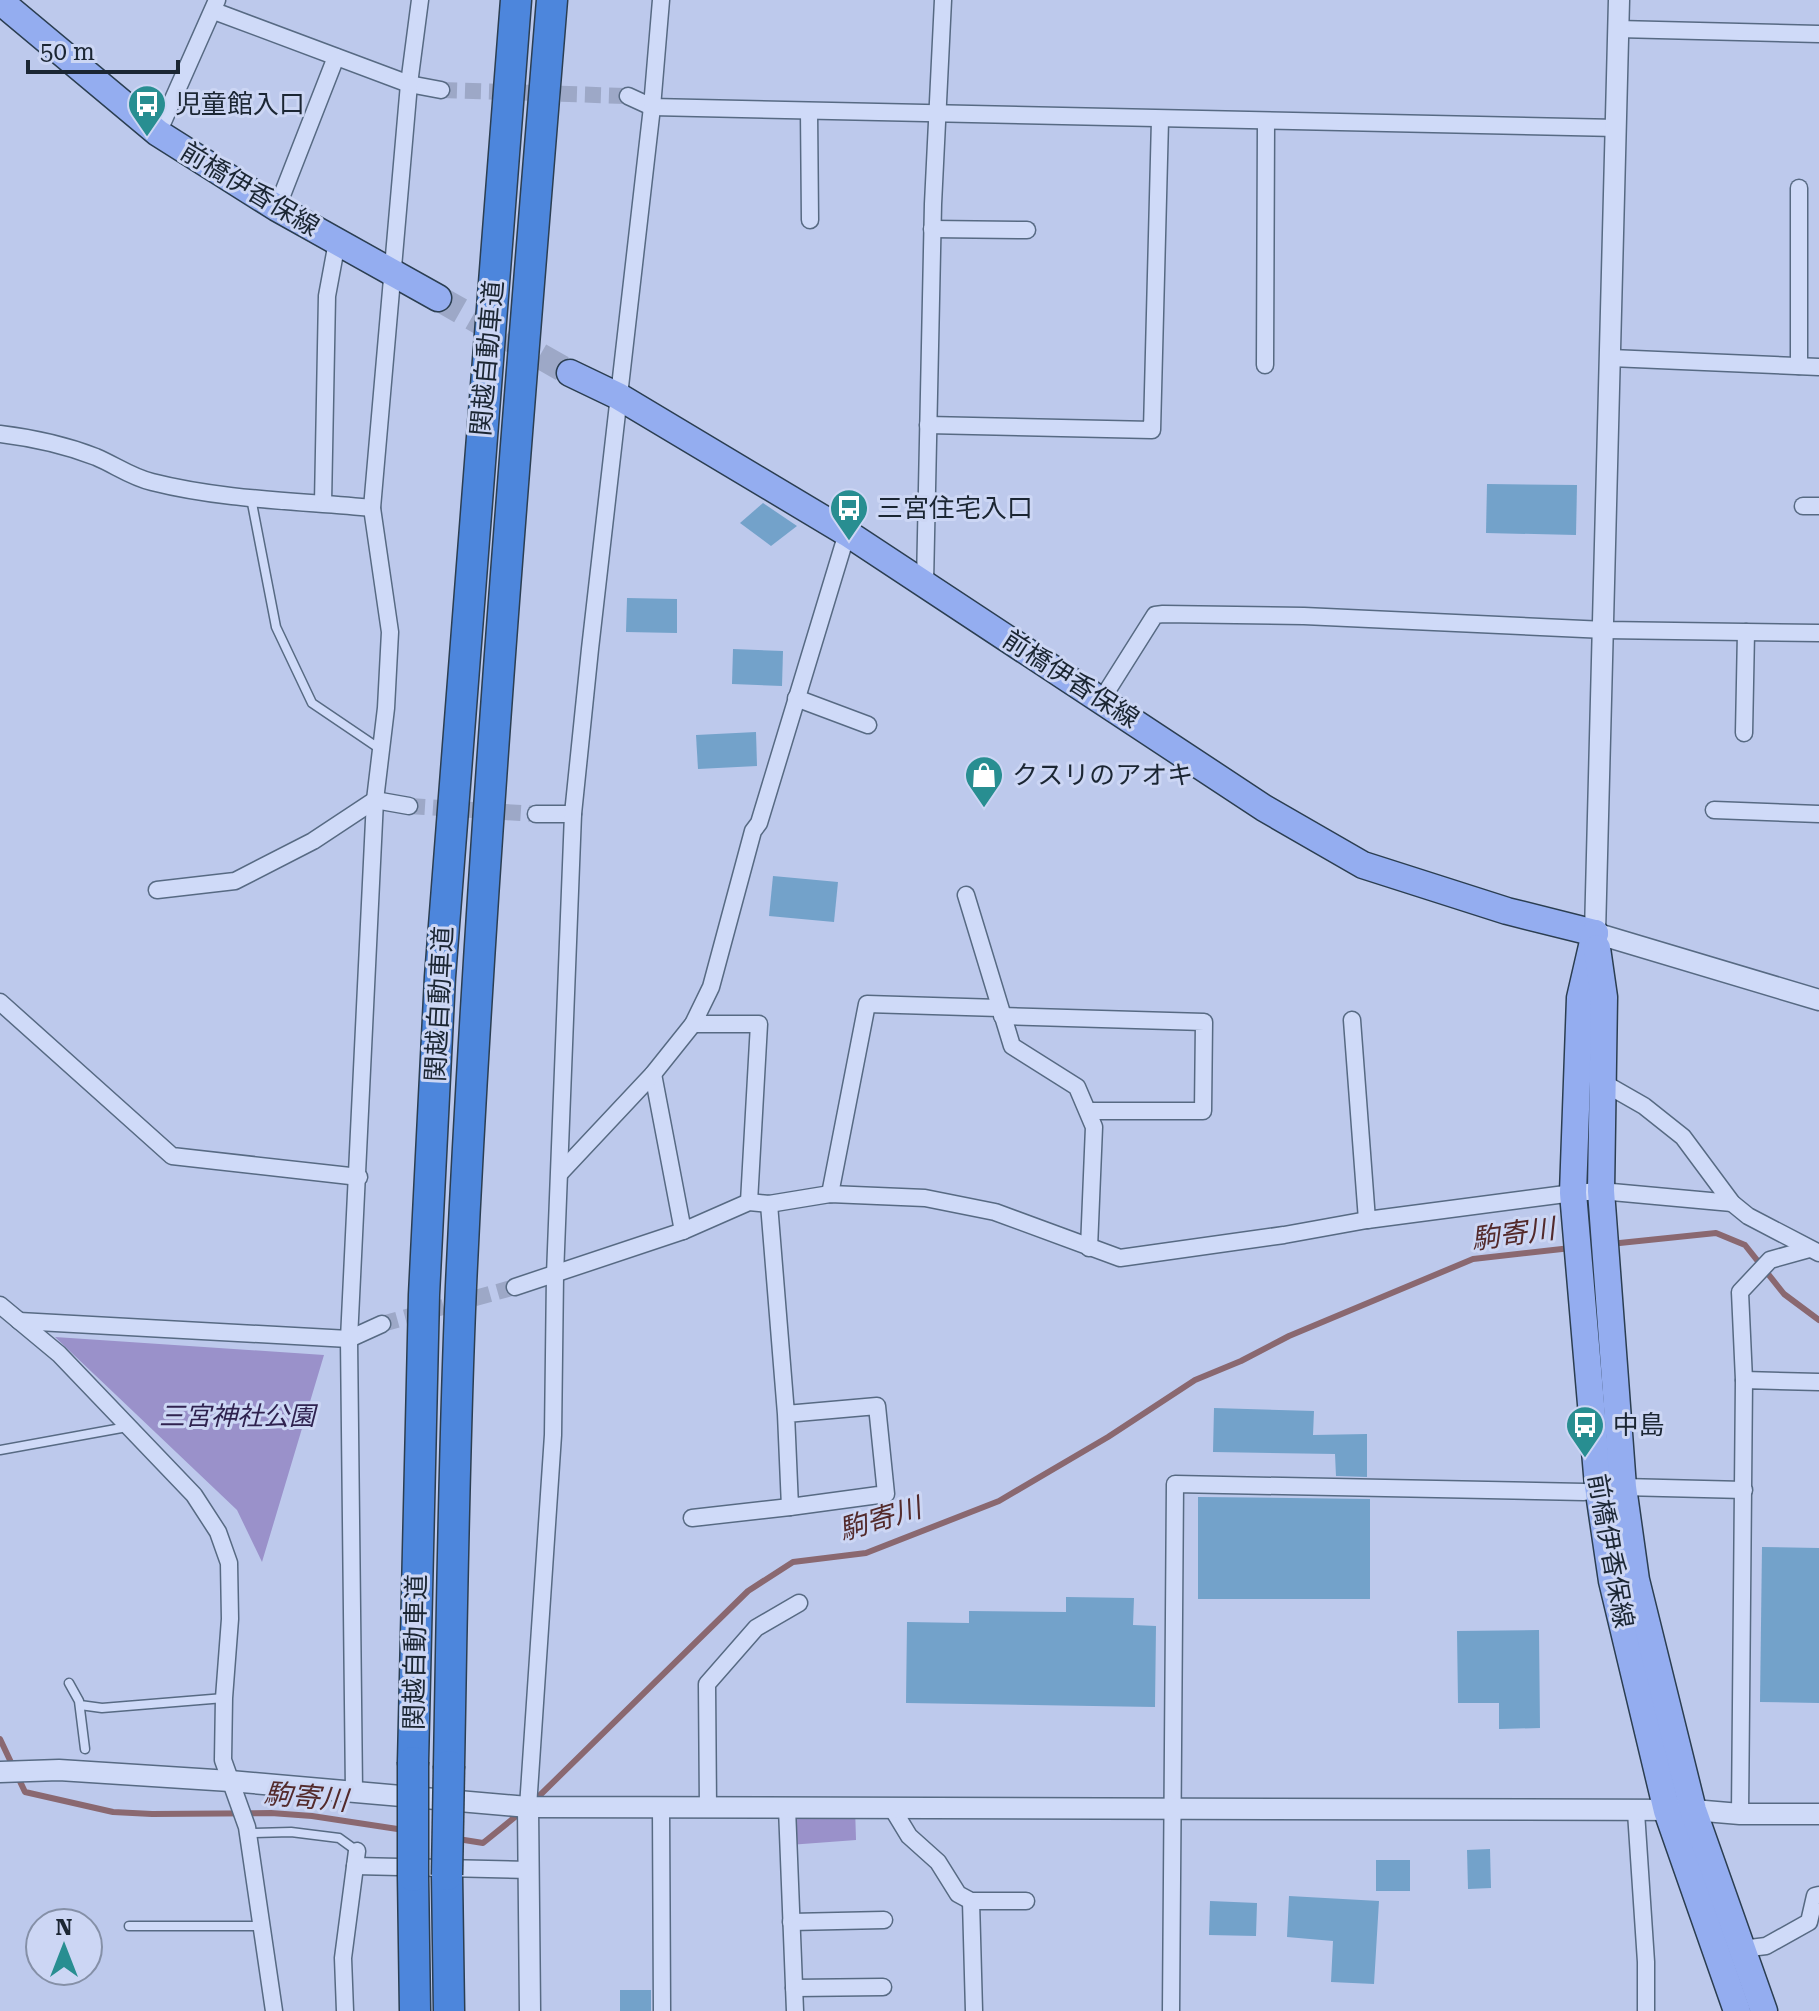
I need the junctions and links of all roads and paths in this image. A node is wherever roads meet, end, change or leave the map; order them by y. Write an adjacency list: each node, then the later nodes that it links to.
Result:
1 (420, 0): 12 (street)
2 (516, 0): 130 (highway, 関越自動車道, bridge)
3 (552, 0): 131 (highway, 関越自動車道, bridge)
4 (661, 0): 15 (street)
5 (943, 0): 17 (street)
6 (1619, 0): 9 (street)
7 (0, 1): 21 (main road, 前橋伊香保線)
8 (216, 5): 11 (street); 21 (street)
9 (1618, 29): 10 (street); 20 (street)
10 (1819, 34)
11 (336, 57): 12 (street); 23 (street)
12 (409, 84): 13 (street); 28 (street)
13 (441, 90)
14 (628, 96): 15 (street)
15 (652, 107): 16 (street); 35 (street)
16 (809, 111): 17 (street); 24 (street)
17 (938, 115): 18 (street); 25 (street)
18 (1160, 120): 19 (street); 36 (street)
19 (1266, 122): 20 (street); 31 (street)
20 (1617, 128): 30 (street)
21 (158, 133): 23 (main road, 前橋伊香保線)
22 (1799, 188): 32 (street)
23 (277, 208): 27 (main road, 前橋伊香保線)
24 (810, 220)
25 (932, 229): 26 (street); 36 (street)
26 (1027, 230)
27 (337, 242): 28 (main road, 前橋伊香保線); 39 (street)
28 (394, 274): 29 (main road, 前橋伊香保線); 40 (street)
29 (438, 298)
30 (1611, 358): 32 (street); 43 (street)
31 (1265, 365)
32 (1799, 366): 33 (street)
33 (1819, 367)
34 (570, 373): 35 (main road, 前橋伊香保線)
35 (618, 396): 41 (main road, 前橋伊香保線); 55 (street)
36 (928, 425): 42 (street)
37 (0, 434): 38 (street)
38 (251, 497): 39 (street); 50 (lane)
39 (323, 503): 40 (street)
40 (372, 508): 50 (street)
41 (847, 533): 42 (main road, 前橋伊香保線); 46 (street)
42 (925, 583): 47 (main road, 前橋伊香保線)
43 (1605, 630): 44 (street); 47 (street); 59 (street)
44 (1746, 632): 45 (street); 49 (street)
45 (1819, 633)
46 (796, 698): 48 (street); 64 (street)
47 (1102, 699): 59 (main road, 前橋伊香保線)
48 (868, 725)
49 (1744, 733)
50 (381, 750): 51 (street)
51 (375, 800): 52 (street); 57 (street); 69 (street)
52 (409, 806)
53 (1714, 810): 56 (street)
54 (536, 814): 55 (street)
55 (573, 814): 68 (street)
56 (1819, 814)
57 (157, 890)
58 (966, 895): 62 (street)
59 (1595, 933): 60 (street); 66 (main road, 前橋伊香保線); 71 (main road, 前橋伊香保線)
60 (1819, 1000)
61 (0, 1002): 69 (street)
62 (1001, 1012): 67 (street); 67 (street); 72 (street)
63 (1352, 1020): 76 (street)
64 (693, 1024): 65 (street); 73 (street)
65 (653, 1074): 68 (street); 77 (street)
66 (1602, 1082): 70 (main road, 前橋伊香保線); 74 (street)
67 (1088, 1111): 78 (street)
68 (561, 1172): 80 (street)
69 (359, 1177): 85 (street)
70 (1601, 1191): 71 (street); 74 (street); 91 (main road, 前橋伊香保線)
71 (1573, 1193): 76 (street); 111 (main road, 前橋伊香保線)
72 (830, 1194): 75 (street); 78 (street)
73 (749, 1202): 75 (street); 77 (street)
74 (1732, 1203): 79 (street)
75 (769, 1204): 88 (street)
76 (1367, 1220): 78 (street)
77 (683, 1231): 80 (street)
78 (1089, 1248)
79 (1814, 1251): 86 (street)
80 (555, 1275): 81 (street); 104 (street)
81 (515, 1287)
82 (0, 1305): 83 (street)
83 (19, 1321): 85 (street); 89 (street)
84 (382, 1324): 85 (street)
85 (349, 1339): 103 (street)
86 (1744, 1380): 87 (street); 92 (street)
87 (1819, 1382)
88 (786, 1414): 94 (street); 94 (street)
89 (127, 1427): 90 (lane); 98 (street)
90 (0, 1450)
91 (1623, 1487): 92 (street); 110 (main road, 前橋伊香保線)
92 (1744, 1490): 113 (street)
93 (1584, 1492): 109 (street)
94 (790, 1507): 95 (street)
95 (692, 1518)
96 (799, 1603): 106 (street)
97 (69, 1683): 99 (lane)
98 (224, 1698): 99 (lane); 102 (street)
99 (80, 1705): 100 (lane)
100 (85, 1749)
101 (0, 1772): 102 (street)
102 (234, 1789): 103 (street); 115 (street)
103 (354, 1792): 104 (street)
104 (528, 1807): 105 (street); 117 (street)
105 (661, 1807): 106 (street); 133 (street)
106 (708, 1808): 107 (street)
107 (787, 1808): 108 (street); 122 (street)
108 (892, 1808): 109 (street); 119 (street)
109 (1174, 1809): 112 (street); 136 (street)
110 (1693, 1810): 111 (street); 113 (street); 125 (main road, 前橋伊香保線)
111 (1667, 1811): 112 (street); 138 (main road, 前橋伊香保線)
112 (1636, 1812): 137 (street)
113 (1740, 1814): 114 (street)
114 (1819, 1814)
115 (248, 1830): 116 (lane); 124 (street)
116 (356, 1859): 117 (street); 129 (street)
117 (529, 1870): 132 (street)
118 (1819, 1895): 125 (street)
119 (971, 1901): 120 (street); 135 (street)
120 (1026, 1901)
121 (884, 1920): 122 (street)
122 (791, 1922): 127 (street)
123 (129, 1926): 124 (lane)
124 (261, 1926): 128 (street)
125 (1742, 1949): 139 (main road, 前橋伊香保線)
126 (883, 1987): 127 (street)
127 (794, 1988): 134 (street)
128 (274, 2011)
129 (345, 2011)
130 (415, 2011)
131 (449, 2011)
132 (530, 2011)
133 (662, 2011)
134 (795, 2011)
135 (974, 2011)
136 (1171, 2011)
137 (1646, 2011)
138 (1737, 2011)
139 (1764, 2011)

